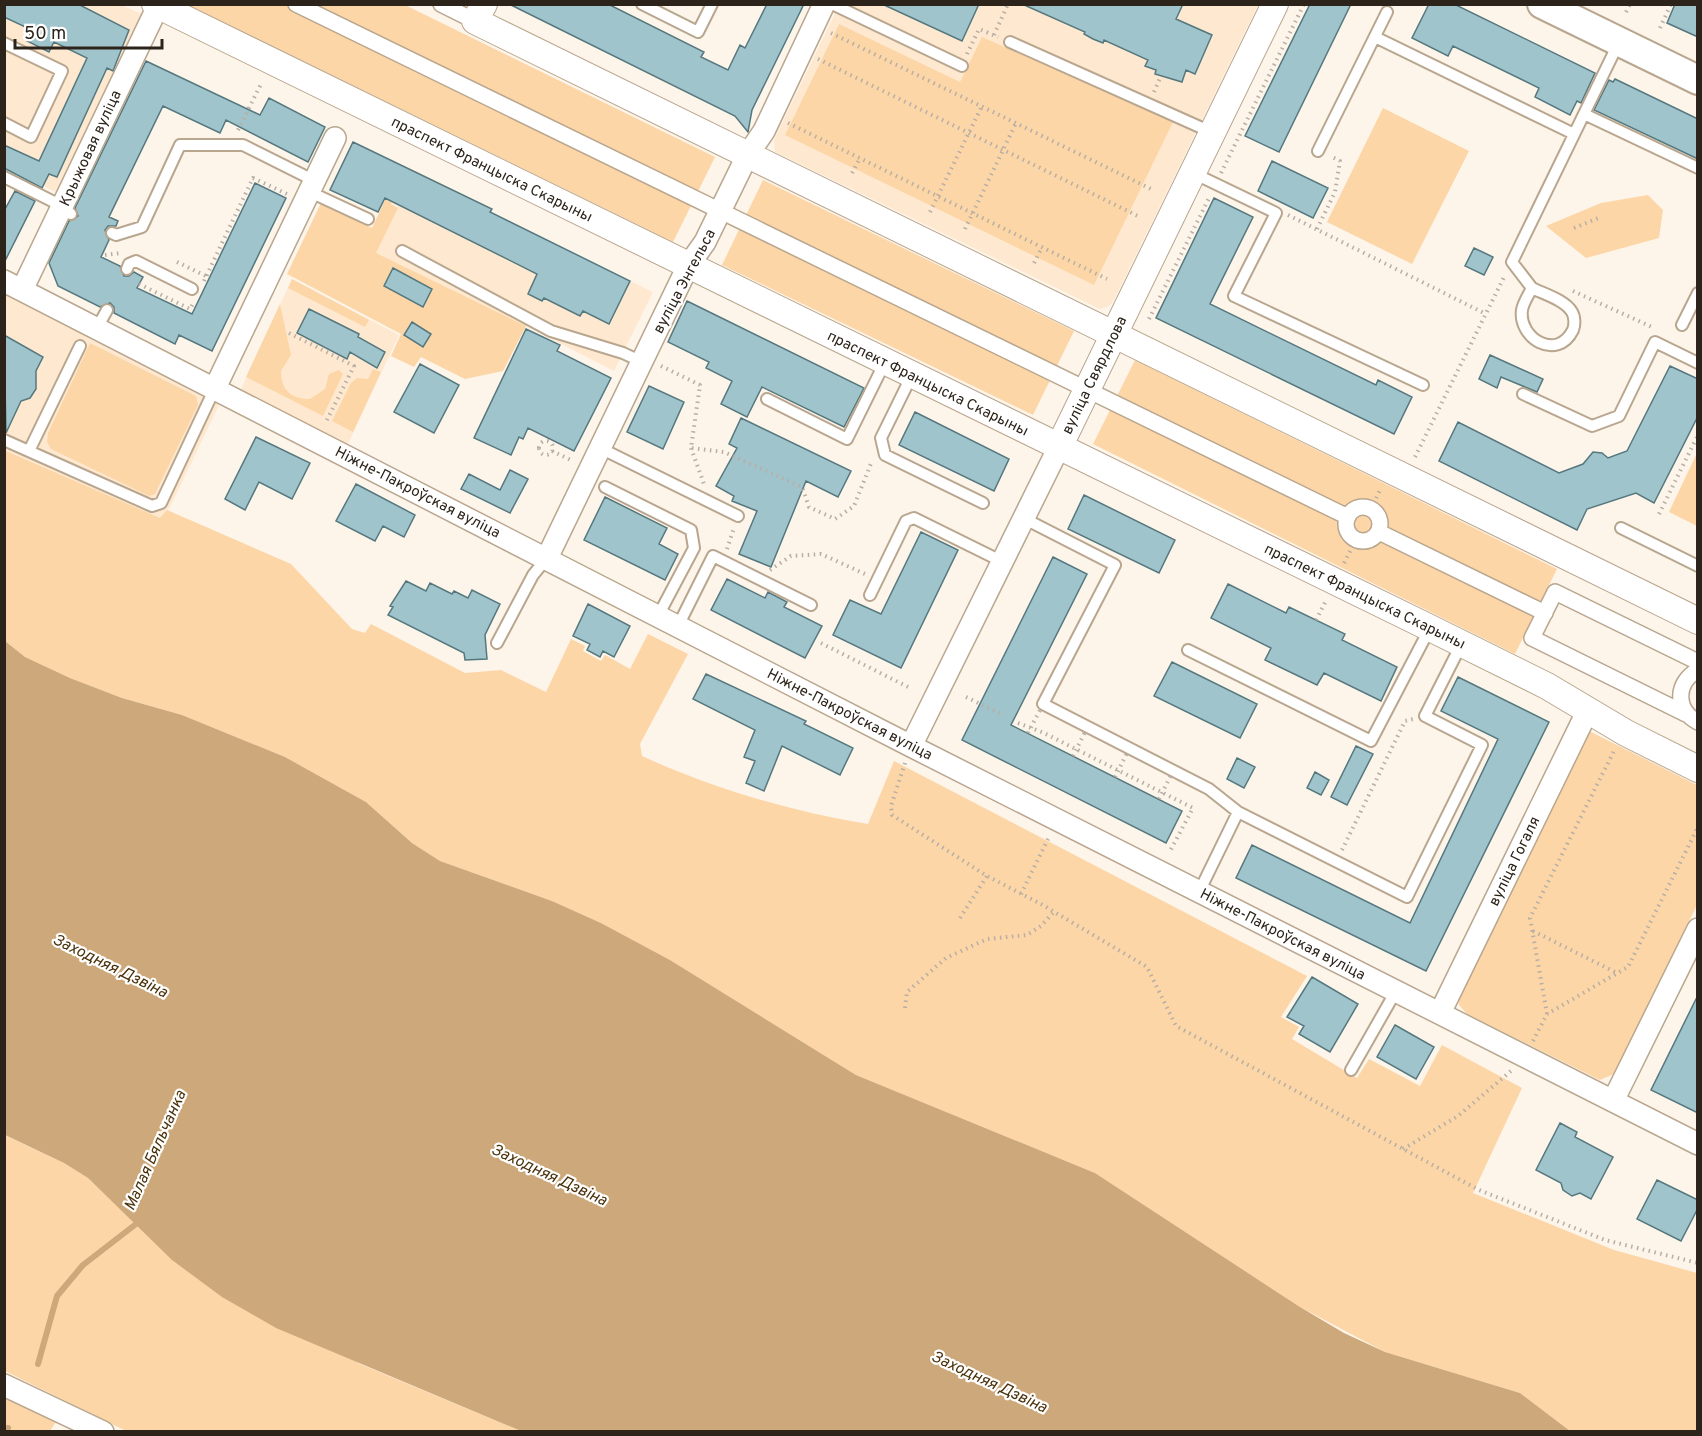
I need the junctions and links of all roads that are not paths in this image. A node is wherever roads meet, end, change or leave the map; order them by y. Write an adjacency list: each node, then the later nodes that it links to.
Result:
1 (296, 4): 30 (street)
2 (441, 4): 11 (street)
3 (642, 4): 4 (lane)
4 (712, 4)
5 (824, 4): 24 (street, вуліца Энгельса)
6 (832, 4): 16 (lane)
7 (1275, 4): 20 (street, вуліца Свярдлова)
8 (1542, 4): 14 (main road)
9 (156, 5): 29 (street, Крыжовая вуліца); 34 (street, праспект Францыска Скарыны)
10 (1387, 12): 12 (lane)
11 (479, 13): 24 (street)
12 (1375, 37): 21 (lane); 23 (lane)
13 (1010, 42): 20 (lane)
14 (1619, 42): 17 (main road); 18 (lane)
15 (4, 43): 19 (lane)
16 (962, 66)
17 (1698, 80)
18 (1584, 114): 21 (lane); 25 (lane)
19 (4, 123)
20 (1211, 132): 26 (street, вуліца Свярдлова)
21 (1574, 134): 37 (lane)
22 (335, 138): 28 (street)
23 (1318, 151)
24 (747, 156): 30 (street, вуліца Энгельса); 41 (street)
25 (1698, 168)
26 (1191, 172): 41 (street, вуліца Свярдлова); 47 (lane)
27 (4, 177): 29 (lane)
28 (310, 192): 31 (lane); 32 (lane); 48 (street)
29 (67, 210): 36 (street, Крыжовая вуліца)
30 (720, 211): 34 (street, вуліца Энгельса); 49 (street)
31 (368, 219)
32 (112, 233)
33 (402, 251): 43 (lane)
34 (688, 266): 43 (street, вуліца Энгельса); 44 (street, праспект Францыска Скарыны)
35 (127, 269): 38 (lane)
36 (13, 285): 48 (street, Ніжне-Пакроўская вуліца)
37 (1532, 288): 37 (lane)
38 (196, 291)
39 (1698, 293): 40 (lane)
40 (1682, 325)
41 (1113, 333): 49 (street, вуліца Свярдлова); 70 (street)
42 (80, 346): 55 (lane)
43 (643, 360): 54 (street, вуліца Энгельса)
44 (885, 362): 46 (street, праспект Францыска Скарыны); 51 (lane)
45 (1698, 363): 50 (lane)
46 (912, 375): 53 (street, праспект Францыска Скарыны); 57 (lane)
47 (1423, 385)
48 (215, 388): 55 (lane); 63 (street, Ніжне-Пакроўская вуліца)
49 (1085, 390): 53 (street, вуліца Свярдлова); 59 (street)
50 (1523, 394)
51 (767, 399)
52 (4, 440): 55 (lane)
53 (1059, 447): 60 (street, вуліца Свярдлова); 72 (street, праспект Францыска Скарыны)
54 (600, 448): 58 (lane); 63 (street, вуліца Энгельса)
55 (29, 450)
56 (605, 487): 69 (lane)
57 (983, 503)
58 (738, 516)
59 (1348, 517): 62 (street); 62 (street)
60 (1025, 519): 64 (street, вуліца Свярдлова); 82 (lane)
61 (1621, 528): 65 (lane)
62 (1379, 532): 68 (street)
63 (547, 558): 69 (street, Ніжне-Пакроўская вуліца); 73 (lane)
64 (1003, 562): 66 (lane); 80 (street, вуліца Свярдлова)
65 (1698, 566)
66 (870, 595)
67 (811, 605): 71 (lane)
68 (1545, 614): 76 (street); 79 (street)
69 (658, 616): 71 (street, Ніжне-Пакроўская вуліца)
70 (1698, 621)
71 (678, 626): 80 (street, Ніжне-Пакроўская вуліца)
72 (1430, 628): 74 (street, праспект Францыска Скарыны); 75 (lane)
73 (497, 643)
74 (1461, 644): 78 (street, праспект Францыска Скарыны); 82 (lane)
75 (1188, 650)
76 (1698, 662)
77 (1698, 670): 79 (street)
78 (1588, 710): 81 (street, праспект Францыска Скарыны); 86 (street, вуліца Гогаля)
79 (1692, 718)
80 (911, 746): 83 (street, Ніжне-Пакроўская вуліца)
81 (1698, 769)
82 (1238, 812): 83 (lane)
83 (1199, 892): 85 (street, Ніжне-Пакроўская вуліца)
84 (1695, 940): 88 (street)
85 (1396, 991): 86 (street, Ніжне-Пакроўская вуліца); 87 (lane)
86 (1440, 1013): 88 (street, Ніжне-Пакроўская вуліца)
87 (1351, 1070)
88 (1613, 1101): 89 (street, Ніжне-Пакроўская вуліца)
89 (1698, 1144)
90 (4, 1385): 91 (street)
91 (103, 1431)

